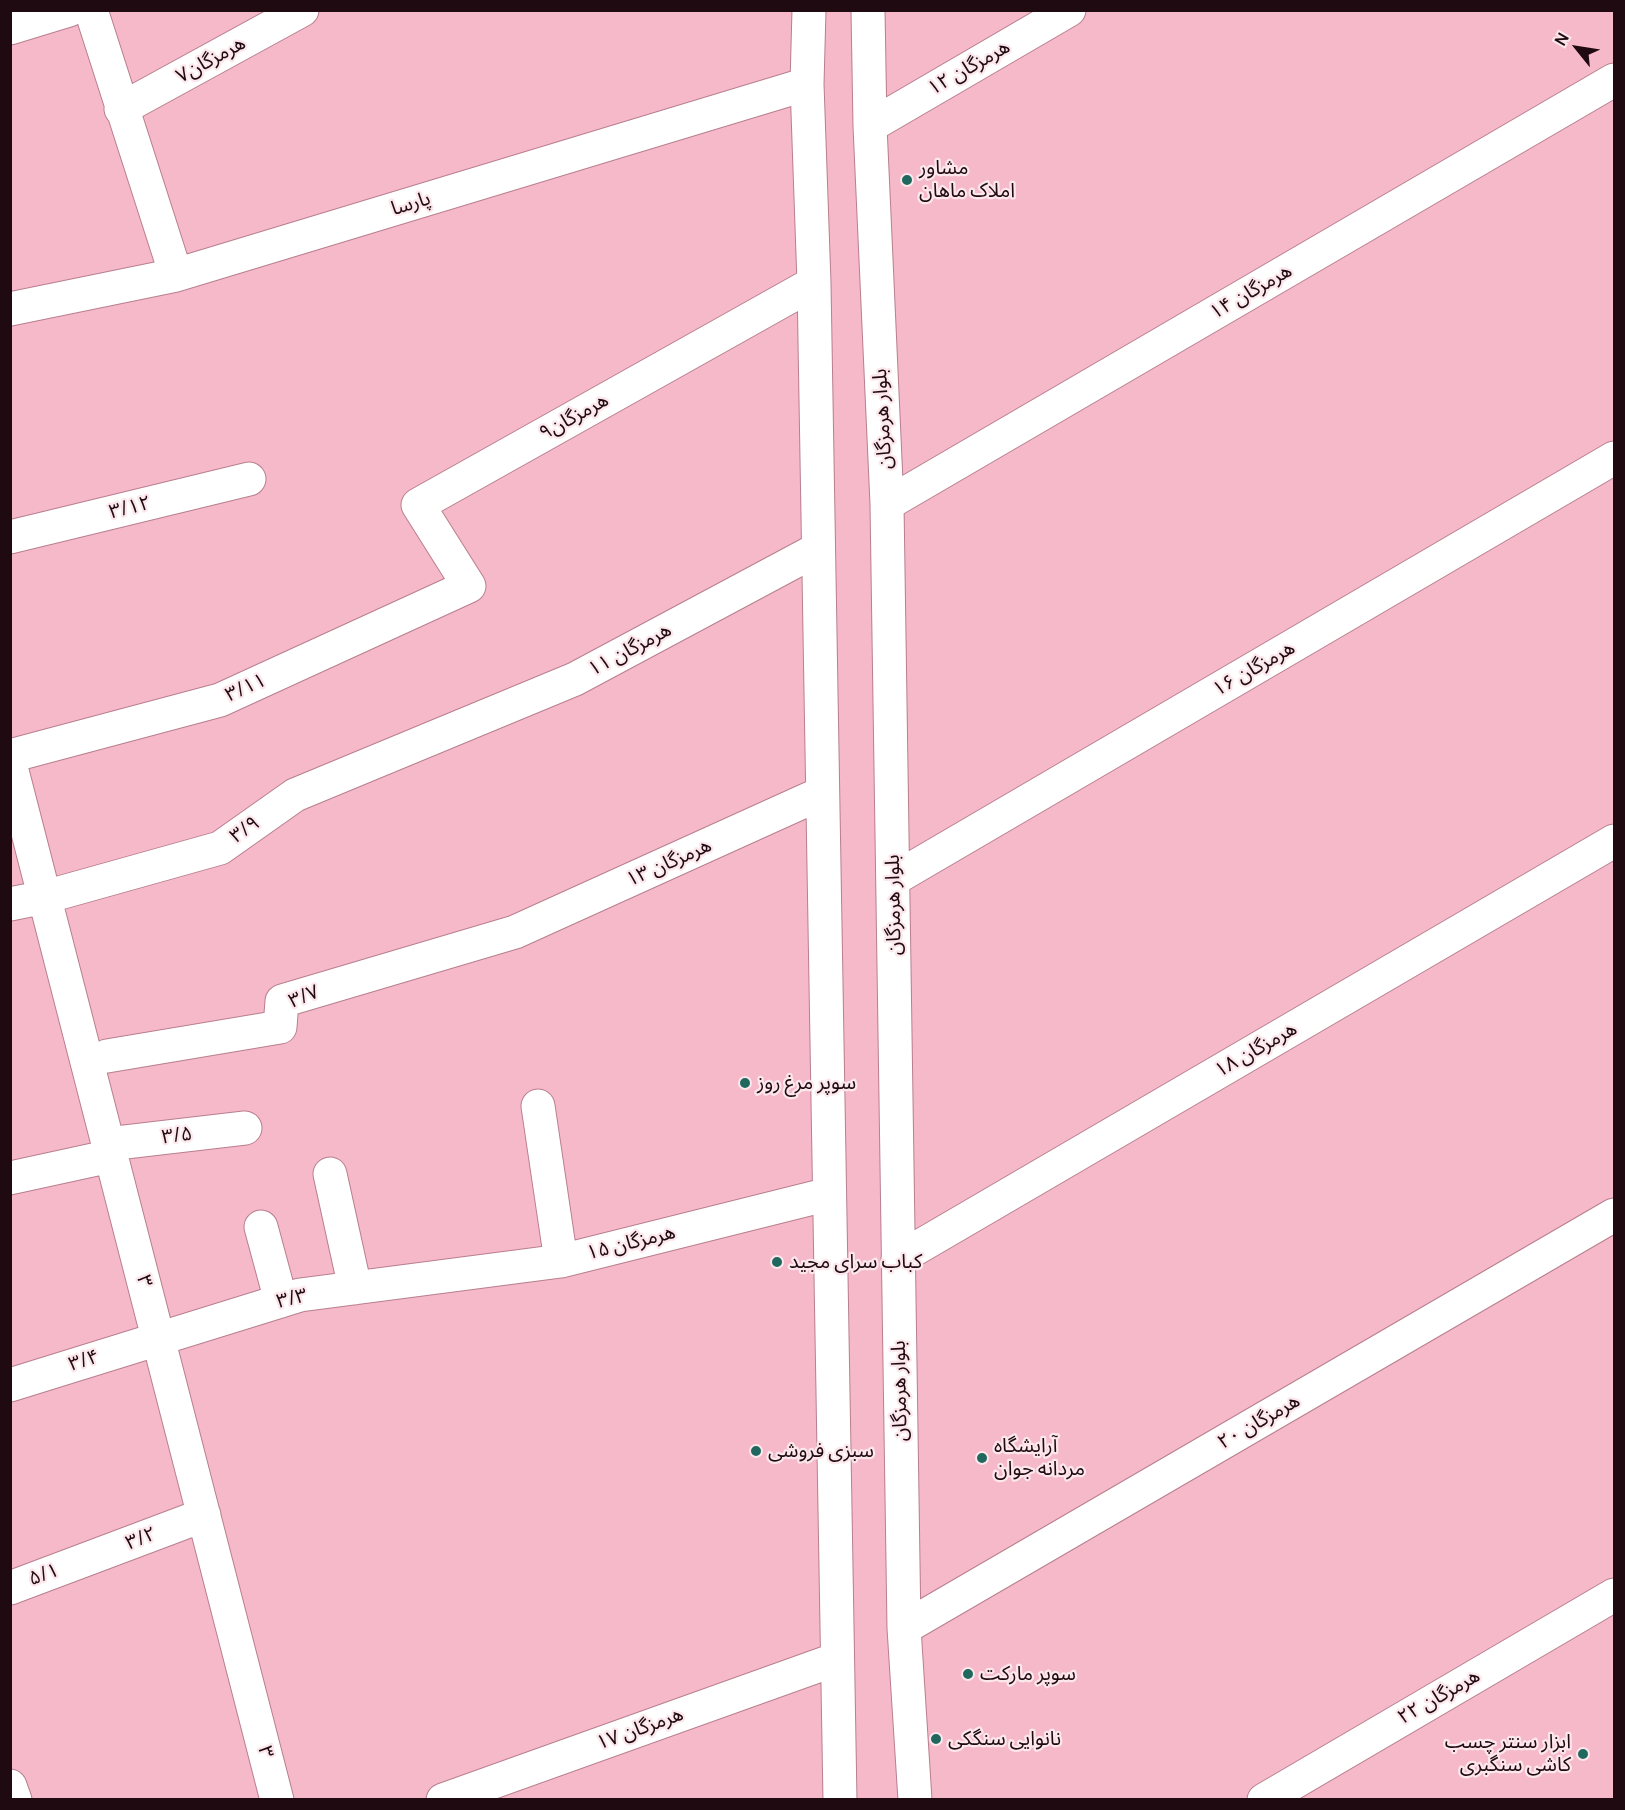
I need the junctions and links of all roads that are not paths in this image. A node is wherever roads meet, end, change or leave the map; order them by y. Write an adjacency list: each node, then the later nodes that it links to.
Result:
1 (69, 10): 7 (street)
2 (91, 10): 10 (street)
3 (302, 10): 10 (street, هرمزگان۷)
4 (809, 10): 9 (street)
5 (868, 10): 11 (street, بلوار هرمزگان)
6 (1069, 10): 11 (street, هرمزگان ۱۲)
7 (10, 28)
8 (1614, 80): 17 (street, هرمزگان ۱۴)
9 (807, 84): 12 (street, پارسا); 13 (street)
10 (122, 109): 12 (street)
11 (870, 126): 17 (street, بلوار هرمزگان)
12 (176, 274): 14 (street, پارسا)
13 (814, 283): 19 (street); 20 (street, هرمزگان۹)
14 (10, 309)
15 (1614, 458): 26 (street, هرمزگان ۱۶)
16 (249, 479): 18 (street, ۳/۱۲)
17 (887, 504): 26 (street, بلوار هرمزگان)
18 (10, 537)
19 (818, 549): 21 (street, هرمزگان ۱۱); 24 (street)
20 (469, 586): 22 (street, ۳/۱۱)
21 (435, 737): 27 (street, ۳/۹)
22 (10, 756)
23 (10, 764): 27 (street, ۳)
24 (822, 793): 29 (street, هرمزگان ۱۳); 36 (street)
25 (1614, 841): 39 (street, هرمزگان ۱۸)
26 (894, 879): 39 (street, بلوار هرمزگان)
27 (45, 897): 28 (street, ۳/۹); 33 (street, ۳)
28 (10, 904)
29 (515, 932): 30 (street, ۳/۷)
30 (107, 1056)
31 (537, 1106): 40 (street)
32 (245, 1128): 33 (street, ۳/۵)
33 (110, 1150): 35 (street, ۳/۵); 44 (street, ۳)
34 (330, 1174): 42 (street)
35 (10, 1178)
36 (829, 1194): 40 (street, هرمزگان ۱۵); 51 (street)
37 (1614, 1215): 50 (street, هرمزگان ۲۰)
38 (261, 1227): 43 (street)
39 (898, 1259): 50 (street, بلوار هرمزگان)
40 (561, 1261): 41 (street, هرمزگان ۱۵)
41 (430, 1278): 42 (street, ۳/۳)
42 (355, 1288): 43 (street, ۳/۳)
43 (281, 1301): 44 (street, ۳/۳)
44 (158, 1337): 45 (street, ۳/۴); 46 (street, ۳)
45 (10, 1385)
46 (204, 1515): 47 (street, ۳/۲); 54 (street, ۳)
47 (78, 1563): 48 (street, ۵/۱)
48 (10, 1588)
49 (1614, 1595): 58 (street, هرمزگان ۲۲)
50 (904, 1628): 57 (street, بلوار هرمزگان)
51 (837, 1659): 55 (street, هرمزگان ۱۷); 56 (street)
52 (10, 1786): 53 (street)
53 (15, 1800)
54 (277, 1800)
55 (443, 1800)
56 (840, 1800)
57 (915, 1800)
58 (1264, 1800)

